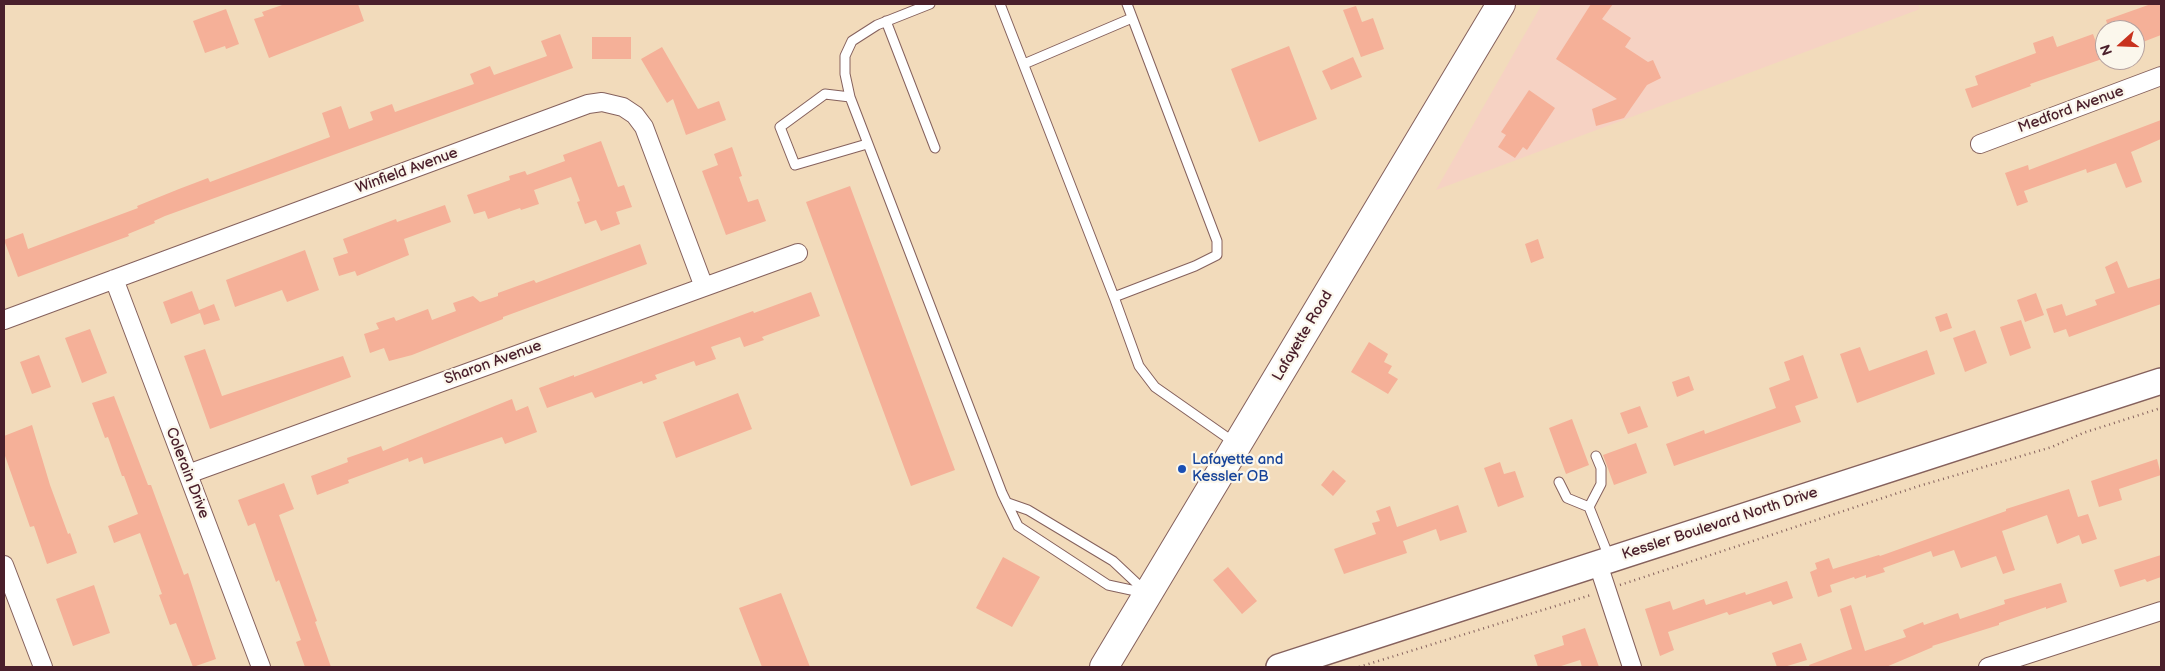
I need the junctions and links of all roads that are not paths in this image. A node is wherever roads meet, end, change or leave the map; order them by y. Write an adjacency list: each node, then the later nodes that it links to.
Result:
1 (930, 4): 6 (lane)
2 (1000, 4): 7 (lane)
3 (1127, 4): 5 (lane)
4 (1502, 4): 19 (main road, Lafayette Road)
5 (1132, 18): 7 (lane); 16 (lane)
6 (886, 22): 9 (lane); 12 (lane)
7 (1024, 64): 16 (lane)
8 (2161, 76): 11 (street, Medford Avenue)
9 (850, 97): 10 (lane); 10 (lane)
10 (867, 144): 23 (lane)
11 (1980, 144)
12 (935, 148)
13 (798, 253): 15 (street, Sharon Avenue)
14 (114, 279): 15 (street, Winfield Avenue); 17 (street, Winfield Avenue); 21 (street, Colerain Drive)
15 (704, 286): 21 (street, Sharon Avenue)
16 (1114, 297): 19 (lane)
17 (4, 320)
18 (2161, 381): 25 (main road, Kessler Boulevard North Drive)
19 (1237, 445): 27 (main road, Lafayette Road)
20 (1596, 456): 24 (lane)
21 (188, 474): 30 (street, Colerain Drive)
22 (1559, 482): 24 (lane)
23 (1008, 504): 27 (lane); 27 (lane)
24 (1590, 507): 25 (lane)
25 (1604, 562): 32 (main road, Kessler Boulevard North Drive); 33 (street)
26 (4, 565): 29 (street)
27 (1148, 593): 31 (main road, Lafayette Road)
28 (2161, 611): 34 (street)
29 (43, 667)
30 (261, 667)
31 (1104, 667)
32 (1279, 667)
33 (1632, 667)
34 (1988, 667)

